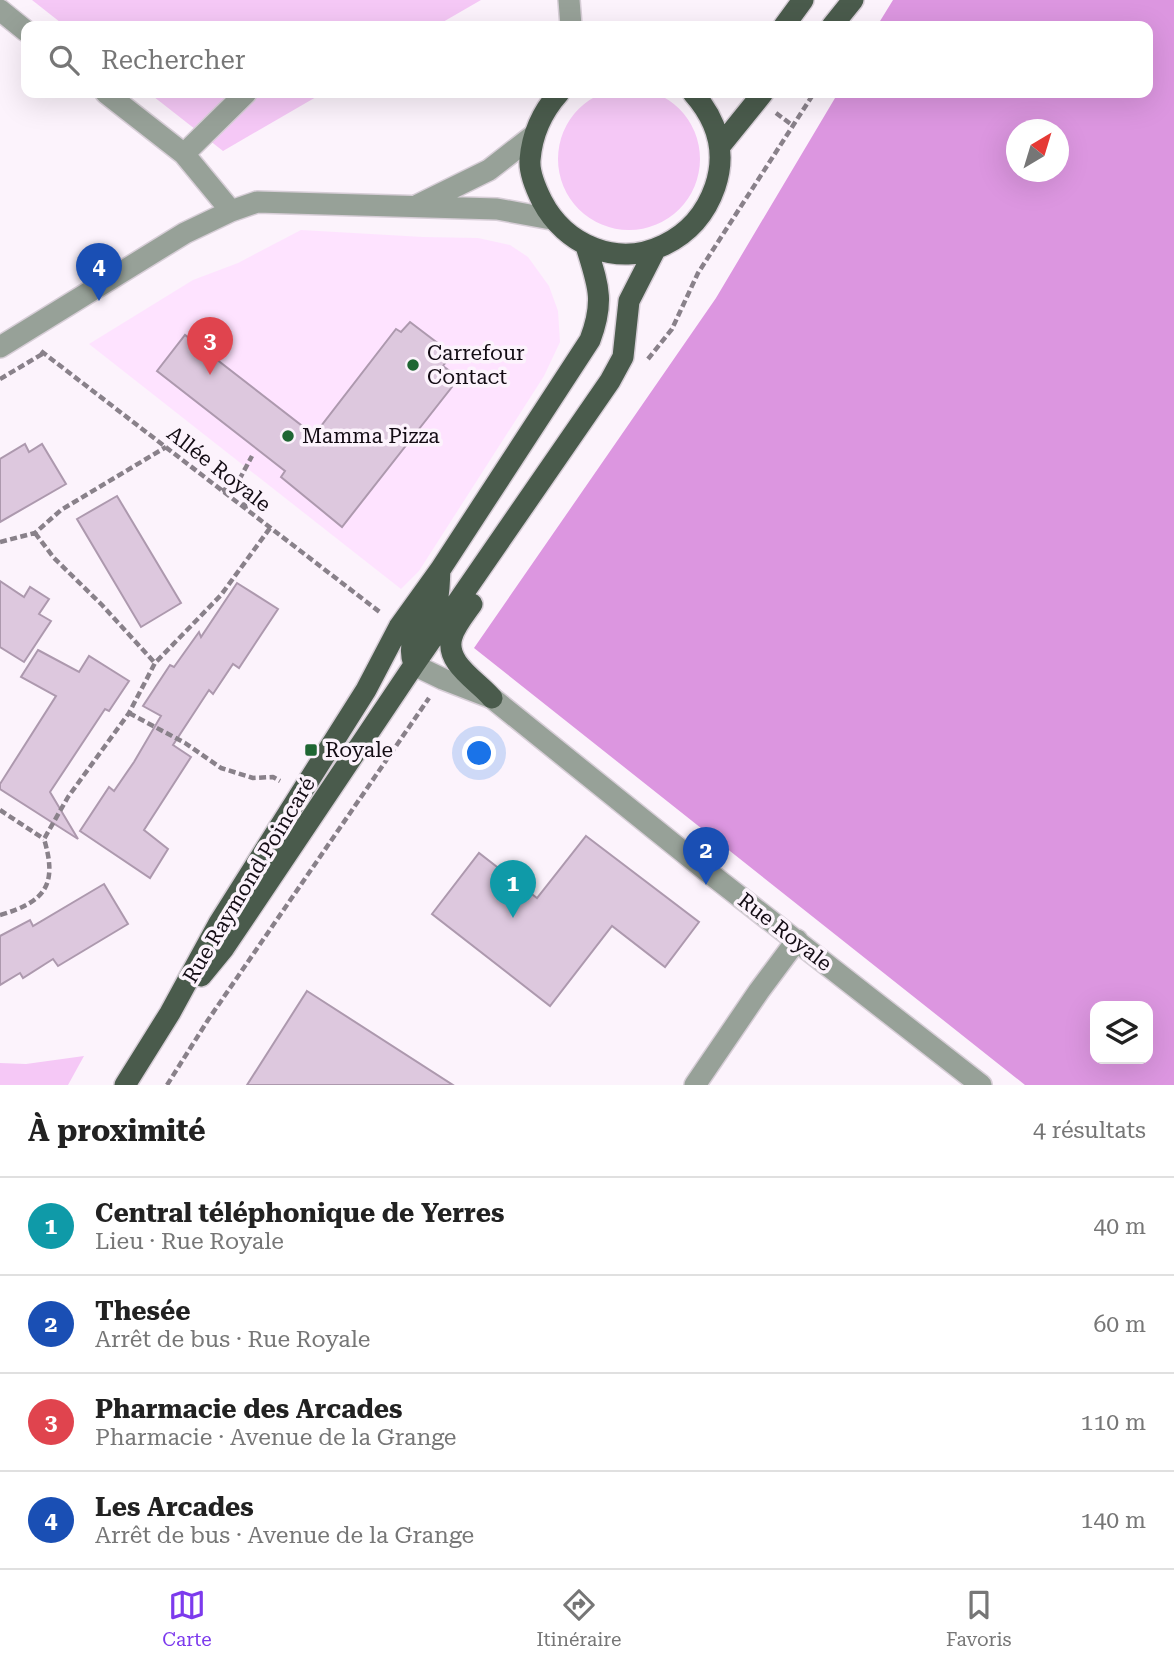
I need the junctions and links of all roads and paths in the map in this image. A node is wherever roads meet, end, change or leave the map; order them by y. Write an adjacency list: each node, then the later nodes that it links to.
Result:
1 (569, 0): 5 (street)
2 (803, 0): 6 (main road)
3 (853, 0): 7 (main road)
4 (0, 10): 8 (street)
5 (571, 21)
6 (788, 21)
7 (836, 21)
8 (21, 27)
9 (112, 98): 16 (street)
10 (241, 98): 16 (street)
11 (554, 98): 14 (main road)
12 (697, 98): 15 (main road)
13 (759, 98): 15 (main road)
14 (534, 135): 17 (street); 19 (main road)
15 (721, 145): 21 (main road)
16 (184, 154): 18 (street)
17 (413, 208): 18 (street); 19 (street)
18 (231, 211): 22 (street)
19 (551, 219): 20 (main road)
20 (586, 246): 21 (main road); 35 (main road, Rue Raymond Poincaré)
21 (655, 250): 30 (main road, Rue Raymond Poincaré)
22 (20, 335): 23 (street); 24 (path, Allée Royale)
23 (0, 347)
24 (44, 353): 25 (path); 26 (path, Allée Royale)
25 (0, 379)
26 (166, 447): 29 (path, Allée Royale); 33 (path)
27 (252, 456): 28 (path)
28 (238, 482): 29 (path); 31 (path)
29 (222, 491): 31 (path, Allée Royale)
30 (521, 507): 38 (main road, Rue Raymond Poincaré); 39 (main road, Rue Raymond Poincaré)
31 (246, 509): 32 (path, Allée Royale)
32 (270, 528): 36 (path, Allée Royale); 37 (path)
33 (35, 533): 34 (path); 37 (path)
34 (0, 542)
35 (440, 570): 36 (main road, Rue Raymond Poincaré); 38 (main road, Rue Raymond Poincaré)
36 (399, 627): 47 (main road, Rue Raymond Poincaré)
37 (155, 663): 40 (path)
38 (414, 665): 39 (street, Rue Royale); 47 (main road, Rue Raymond Poincaré)
39 (492, 698): 46 (street, Rue Royale)
40 (129, 713): 42 (path); 44 (path)
41 (412, 721): 49 (path)
42 (280, 781)
43 (0, 810): 44 (path)
44 (44, 839): 45 (path)
45 (0, 915)
46 (797, 940): 50 (street); 51 (street, Rue Royale)
47 (170, 1013): 48 (main road, Rue Raymond Poincaré)
48 (125, 1085)
49 (167, 1085)
50 (695, 1085)
51 (981, 1085)

